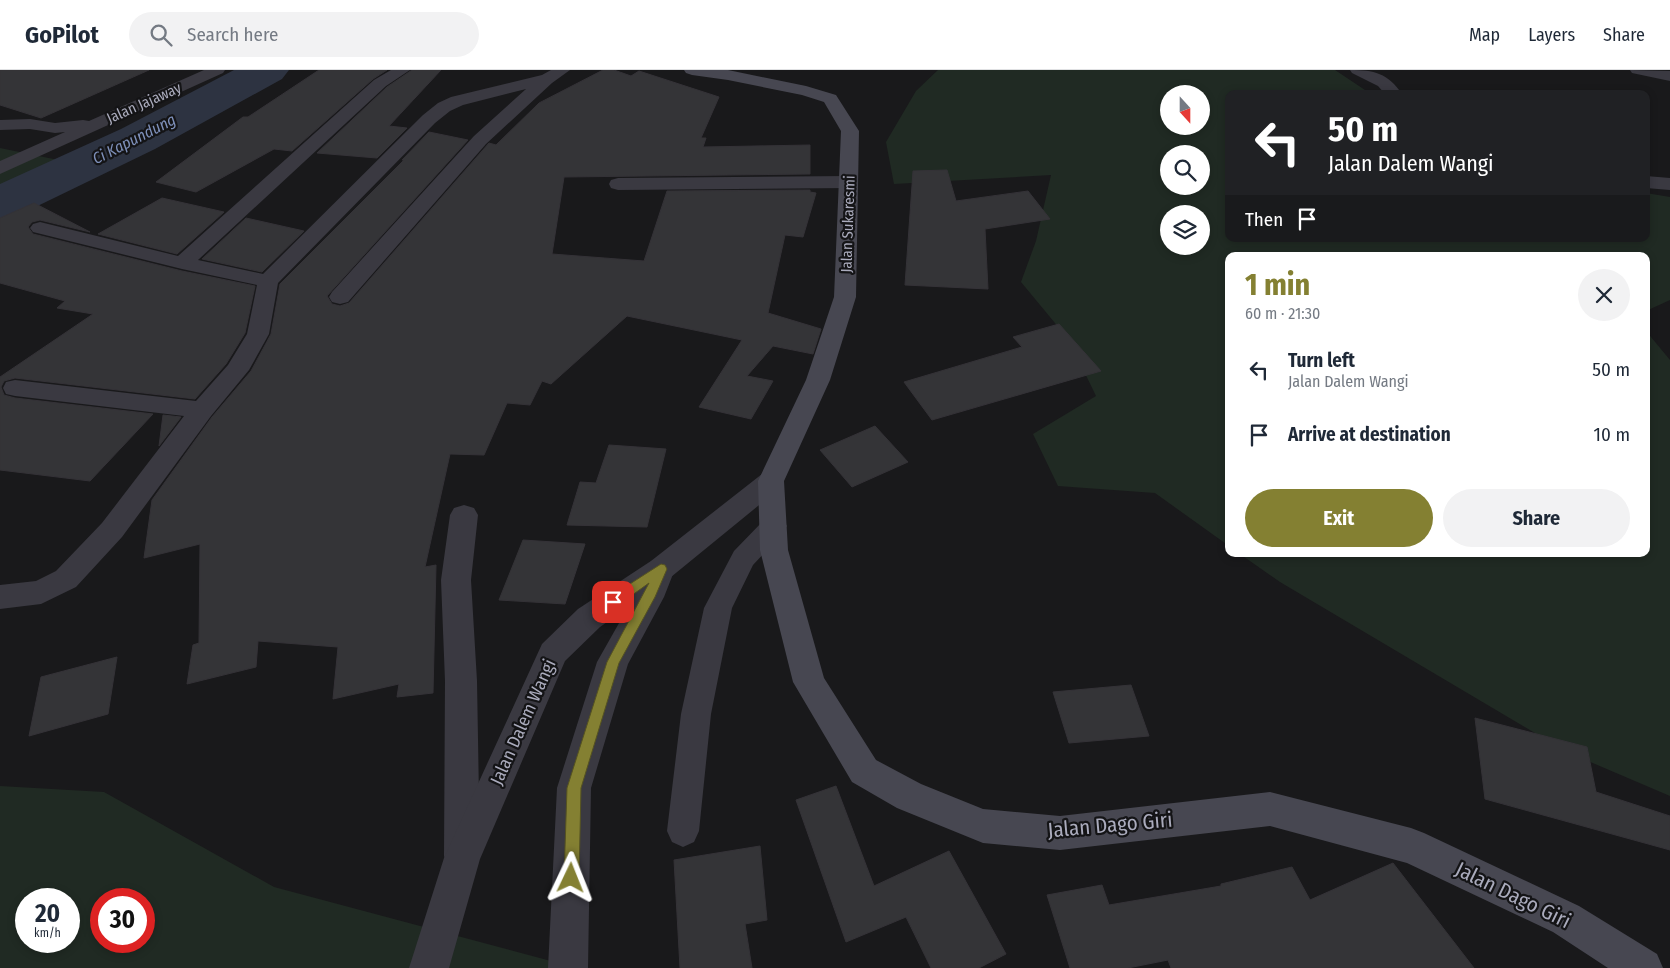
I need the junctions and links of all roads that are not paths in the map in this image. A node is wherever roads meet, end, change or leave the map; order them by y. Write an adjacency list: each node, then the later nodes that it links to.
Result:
1 (180, 70): 9 (street)
2 (217, 70): 9 (street, Jalan Jajaway)
3 (402, 70): 19 (street)
4 (692, 70): 14 (main road, Jalan Sukaresmi)
5 (1358, 70): 10 (street)
6 (1638, 70): 8 (street)
7 (555, 74): 20 (street); 21 (street)
8 (1670, 76)
9 (199, 78): 11 (street, Jalan Jajaway)
10 (1390, 90)
11 (98, 123): 12 (street); 13 (street, Jalan Jajaway)
12 (0, 125)
13 (0, 168)
14 (849, 182): 16 (street); 24 (main road, Jalan Sukaresmi)
15 (1650, 182): 17 (street)
16 (618, 184)
17 (1670, 184)
18 (40, 228): 19 (street)
19 (182, 263): 20 (street)
20 (268, 281): 23 (street)
21 (340, 297)
22 (14, 388): 23 (street)
23 (202, 410): 28 (street)
24 (771, 481): 26 (main road, Jalan Dago Giri); 27 (street, Jalan Dalem Wangi)
25 (464, 515): 30 (street)
26 (774, 526): 29 (lane); 33 (main road, Jalan Dago Giri)
27 (661, 569): 30 (street, Jalan Dalem Wangi); 32 (street)
28 (0, 597)
29 (683, 831)
30 (462, 858): 31 (street, Jalan Dalem Wangi)
31 (429, 968)
32 (568, 968)
33 (1643, 968)

